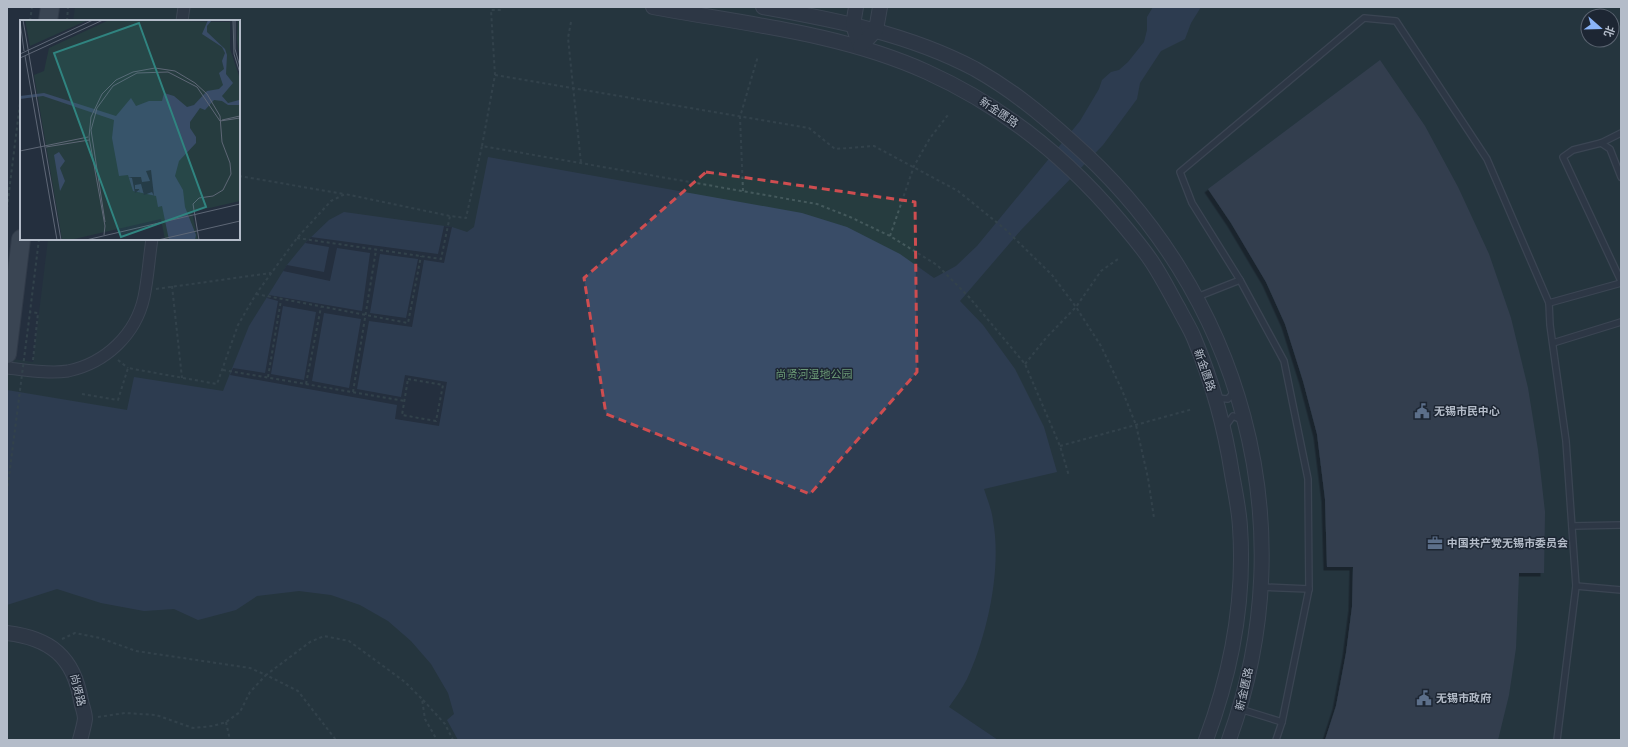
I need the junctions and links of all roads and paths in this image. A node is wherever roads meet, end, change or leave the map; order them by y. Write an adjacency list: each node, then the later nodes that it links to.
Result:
1 (32, 7): 10 (path)
2 (50, 7): 11 (main road)
3 (68, 7): 12 (path)
4 (184, 7): 13 (street)
5 (653, 7): 17 (street, 新金匮路)
6 (763, 7): 15 (street, 新金匮路)
7 (856, 7): 15 (street)
8 (880, 7): 16 (street)
9 (502, 10): 19 (path)
10 (30, 20)
11 (48, 20)
12 (67, 20)
13 (182, 20)
14 (571, 22): 20 (path)
15 (852, 25): 16 (street, 新金匮路); 17 (street)
16 (876, 30): 17 (street); 51 (street, 新金匮路)
17 (860, 47): 71 (street, 新金匮路)
18 (758, 56): 23 (path)
19 (495, 75): 20 (path); 26 (path)
20 (574, 88): 23 (path); 27 (path)
21 (20, 104): 33 (path)
22 (948, 115): 28 (path)
23 (740, 117): 28 (path); 31 (path)
24 (1621, 133): 25 (lane)
25 (1601, 143): 30 (lane); 43 (lane)
26 (482, 146): 27 (path); 34 (path)
27 (581, 163): 31 (path)
28 (914, 166): 35 (path); 55 (path)
29 (240, 176): 32 (path)
30 (1621, 177)
31 (743, 191): 35 (path)
32 (345, 194): 34 (path); 36 (path)
33 (7, 208)
34 (450, 216): 41 (path)
35 (890, 236): 61 (path)
36 (297, 238): 40 (path); 45 (path)
37 (21, 240): 60 (main road)
38 (39, 240): 56 (path)
39 (152, 240): 49 (street)
40 (376, 250): 41 (path); 57 (path)
41 (421, 256): 57 (path)
42 (1118, 259): 55 (path)
43 (1613, 264): 44 (lane); 47 (lane)
44 (1621, 264)
45 (272, 273): 48 (path); 50 (path)
46 (1240, 280): 51 (lane); 53 (lane); 85 (lane)
47 (1621, 282): 53 (lane)
48 (172, 286): 49 (path); 65 (path)
49 (145, 290): 64 (street)
50 (256, 294): 52 (path); 63 (path)
51 (1197, 297): 68 (street, 新金匮路)
52 (281, 300): 54 (path); 66 (path)
53 (1549, 303): 59 (lane)
54 (321, 307): 57 (path); 67 (path)
55 (1076, 307): 61 (path); 75 (path)
56 (30, 312): 64 (path); 79 (path, bridge)
57 (365, 315): 69 (path)
58 (1621, 322): 59 (lane)
59 (1553, 343): 82 (lane)
60 (7, 354)
61 (1025, 364): 77 (path)
62 (7, 368): 64 (street)
63 (222, 369): 65 (path); 66 (path)
64 (32, 371)
65 (182, 378): 70 (path)
66 (268, 378): 67 (path)
67 (306, 384): 69 (path)
68 (1235, 388): 71 (lane, 新金匮路); 74 (street, 新金匮路)
69 (353, 392): 72 (path)
70 (82, 394)
71 (1214, 397): 76 (street, 新金匮路)
72 (405, 401): 72 (path)
73 (1193, 409): 75 (path)
74 (1245, 423): 76 (lane); 84 (street, 新金匮路)
75 (1136, 425): 77 (path); 80 (path)
76 (1224, 429): 100 (street, 新金匮路)
77 (1060, 446): 78 (path)
78 (1069, 476)
79 (7, 492)
80 (1154, 518)
81 (1621, 525): 82 (lane)
82 (1572, 526): 83 (lane)
83 (1576, 586): 86 (lane); 103 (lane)
84 (1260, 587): 85 (lane); 91 (street, 新金匮路)
85 (1309, 589): 94 (lane)
86 (1621, 590)
87 (7, 634): 88 (street, 尚贤路); 95 (street, 尚贤路)
88 (50, 646): 89 (path); 92 (street, 尚贤路)
89 (266, 675): 90 (path); 93 (path); 97 (path)
90 (422, 699): 98 (path); 99 (path)
91 (1240, 709): 94 (lane); 101 (street, 新金匮路)
92 (85, 719): 93 (path); 95 (street, 尚贤路)
93 (226, 722): 96 (path)
94 (1282, 722): 102 (lane)
95 (79, 740)
96 (230, 740)
97 (336, 740)
98 (437, 740)
99 (453, 740)
100 (1206, 740)
101 (1229, 740)
102 (1276, 740)
103 (1557, 740)

